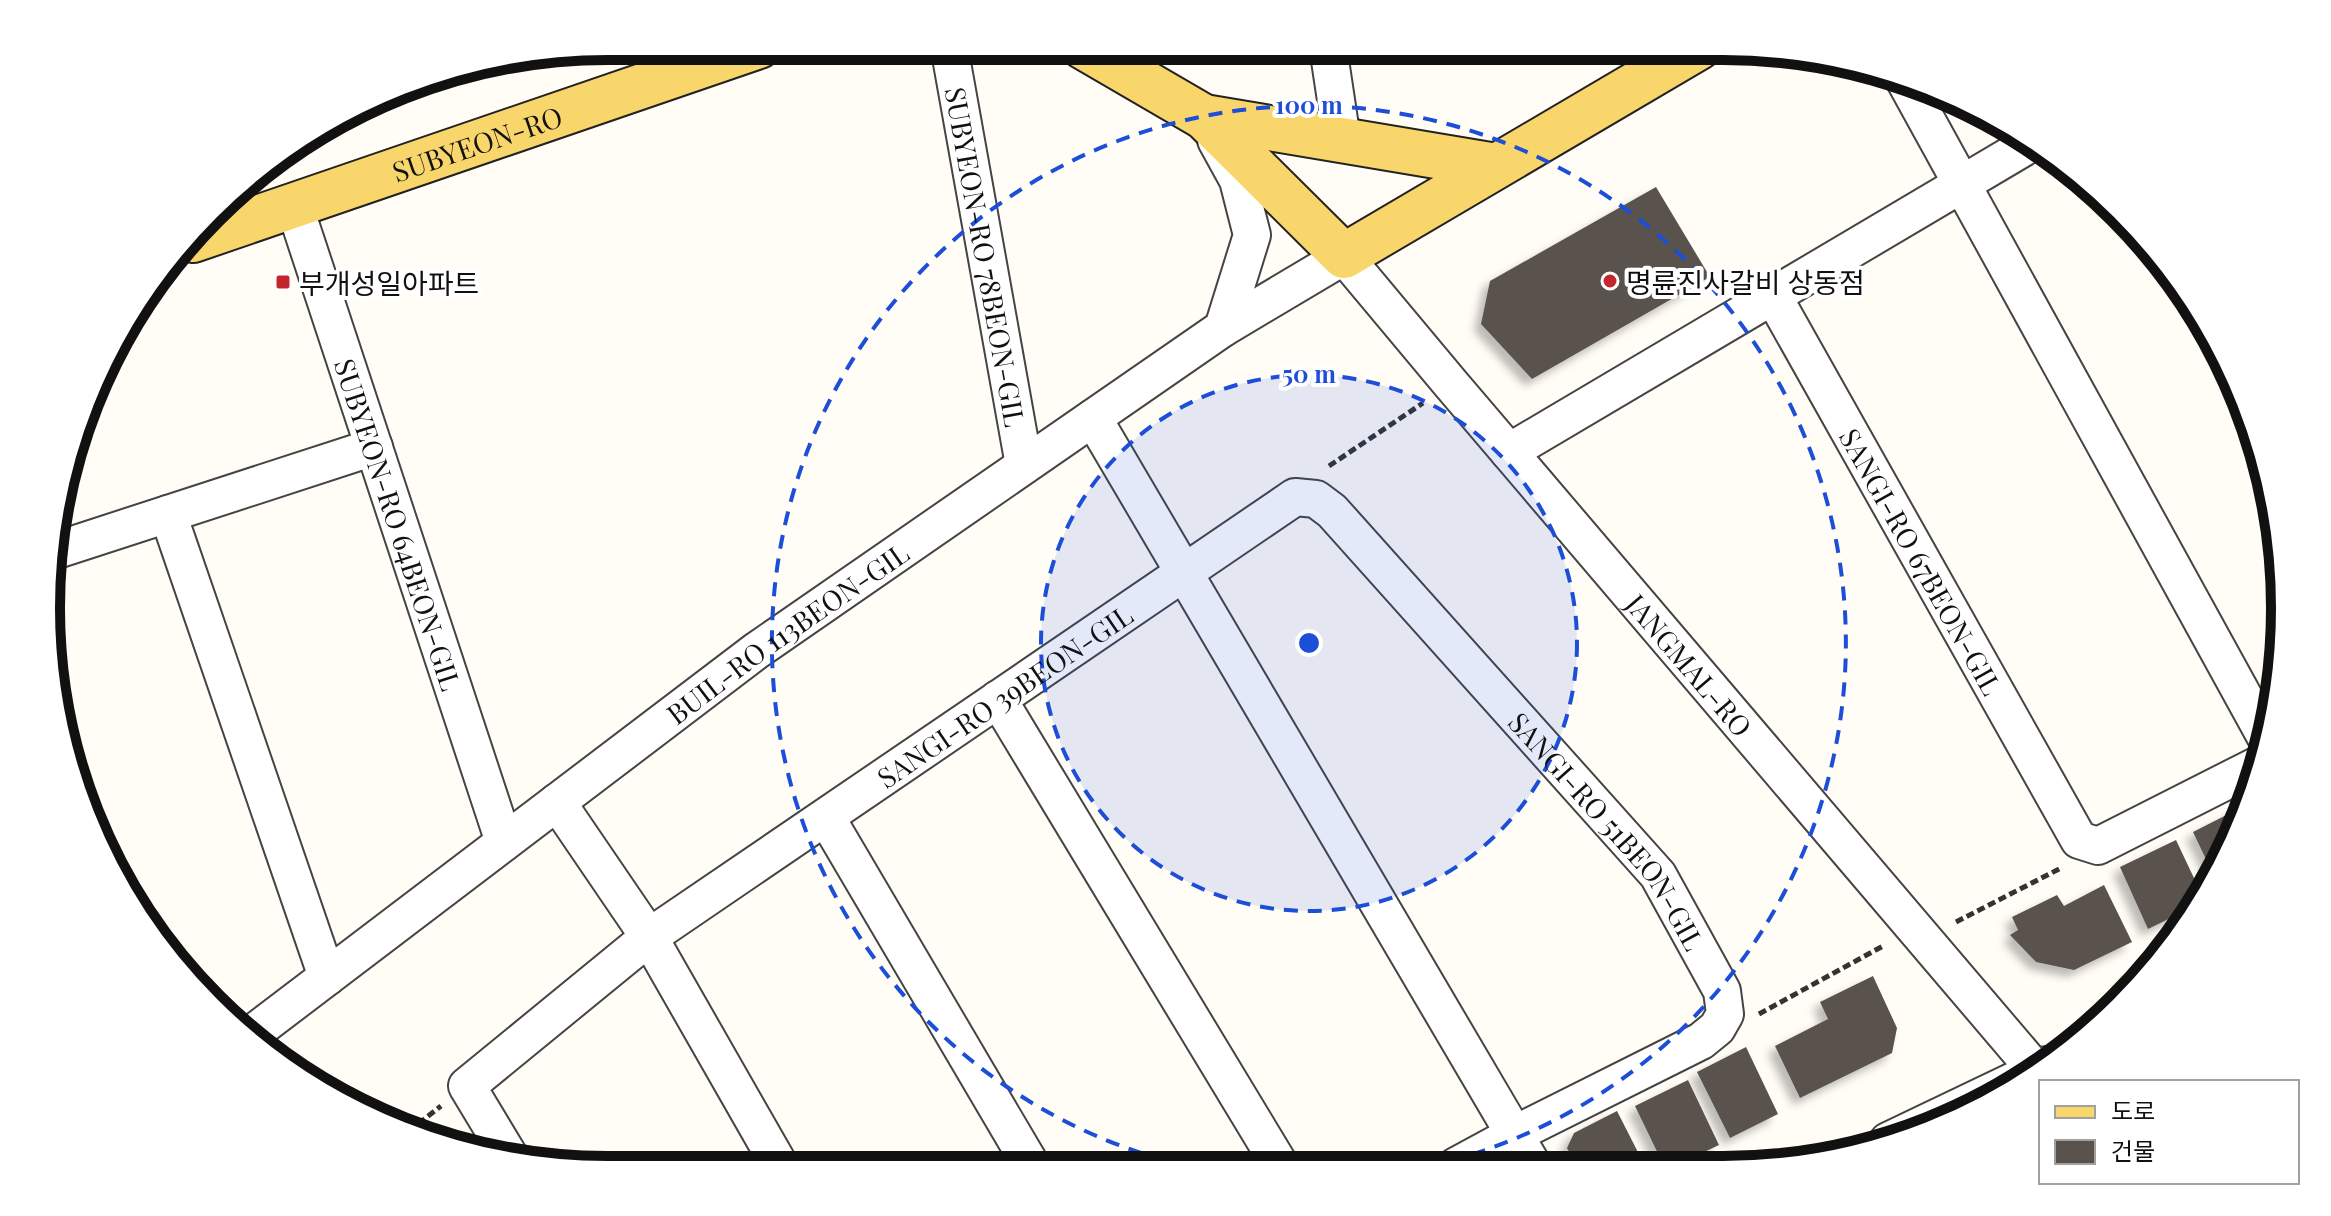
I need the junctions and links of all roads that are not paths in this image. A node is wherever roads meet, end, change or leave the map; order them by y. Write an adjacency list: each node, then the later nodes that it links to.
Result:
1 (718, 60): 12 (main road, SUBYEON-RO)
2 (952, 60): 20 (street, SUBYEON-RO 78BEON-GIL)
3 (1106, 60): 7 (main road)
4 (1330, 60): 8 (street)
5 (1677, 60): 10 (main road)
6 (1912, 94): 11 (street)
7 (1204, 117): 8 (main road); 14 (main road); 16 (street)
8 (1342, 140): 10 (main road)
9 (2022, 149): 11 (street)
10 (1496, 166): 14 (main road)
11 (1962, 184): 15 (street); 26 (street)
12 (294, 205): 13 (main road, SUBYEON-RO); 18 (street, SUBYEON-RO 64BEON-GIL)
13 (208, 235)
14 (1344, 256): 16 (street, BUIL-RO 113BEON-GIL); 19 (street, JANGMAL-RO)
15 (1773, 296): 19 (street); 27 (street, SANGI-RO 67BEON-GIL)
16 (1223, 328): 17 (street, BUIL-RO 113BEON-GIL)
17 (1093, 418): 20 (street, BUIL-RO 113BEON-GIL); 24 (street)
18 (374, 447): 22 (street); 30 (street, SUBYEON-RO 64BEON-GIL)
19 (1509, 452): 34 (street, JANGMAL-RO)
20 (1024, 465): 28 (street, BUIL-RO 113BEON-GIL)
21 (1302, 497): 24 (street, SANGI-RO 39BEON-GIL); 35 (street, SANGI-RO 51BEON-GIL)
22 (168, 514): 23 (street); 32 (street)
23 (64, 548)
24 (1183, 572): 25 (street, SANGI-RO 39BEON-GIL); 35 (street)
25 (998, 699): 29 (street, SANGI-RO 39BEON-GIL); 39 (street)
26 (2258, 723)
27 (2246, 771)
28 (557, 802): 30 (street, BUIL-RO 113BEON-GIL); 31 (street)
29 (826, 817): 31 (street, SANGI-RO 39BEON-GIL); 38 (street)
30 (504, 842): 32 (street, BUIL-RO 113BEON-GIL)
31 (649, 937): 36 (street, SANGI-RO 39BEON-GIL); 37 (street)
32 (327, 977): 33 (street, BUIL-RO 113BEON-GIL)
33 (265, 1035)
34 (2033, 1060)
35 (1515, 1134): 40 (street); 41 (street)
36 (503, 1145)
37 (774, 1156)
38 (1026, 1156)
39 (1274, 1156)
40 (1474, 1156)
41 (1527, 1156)

